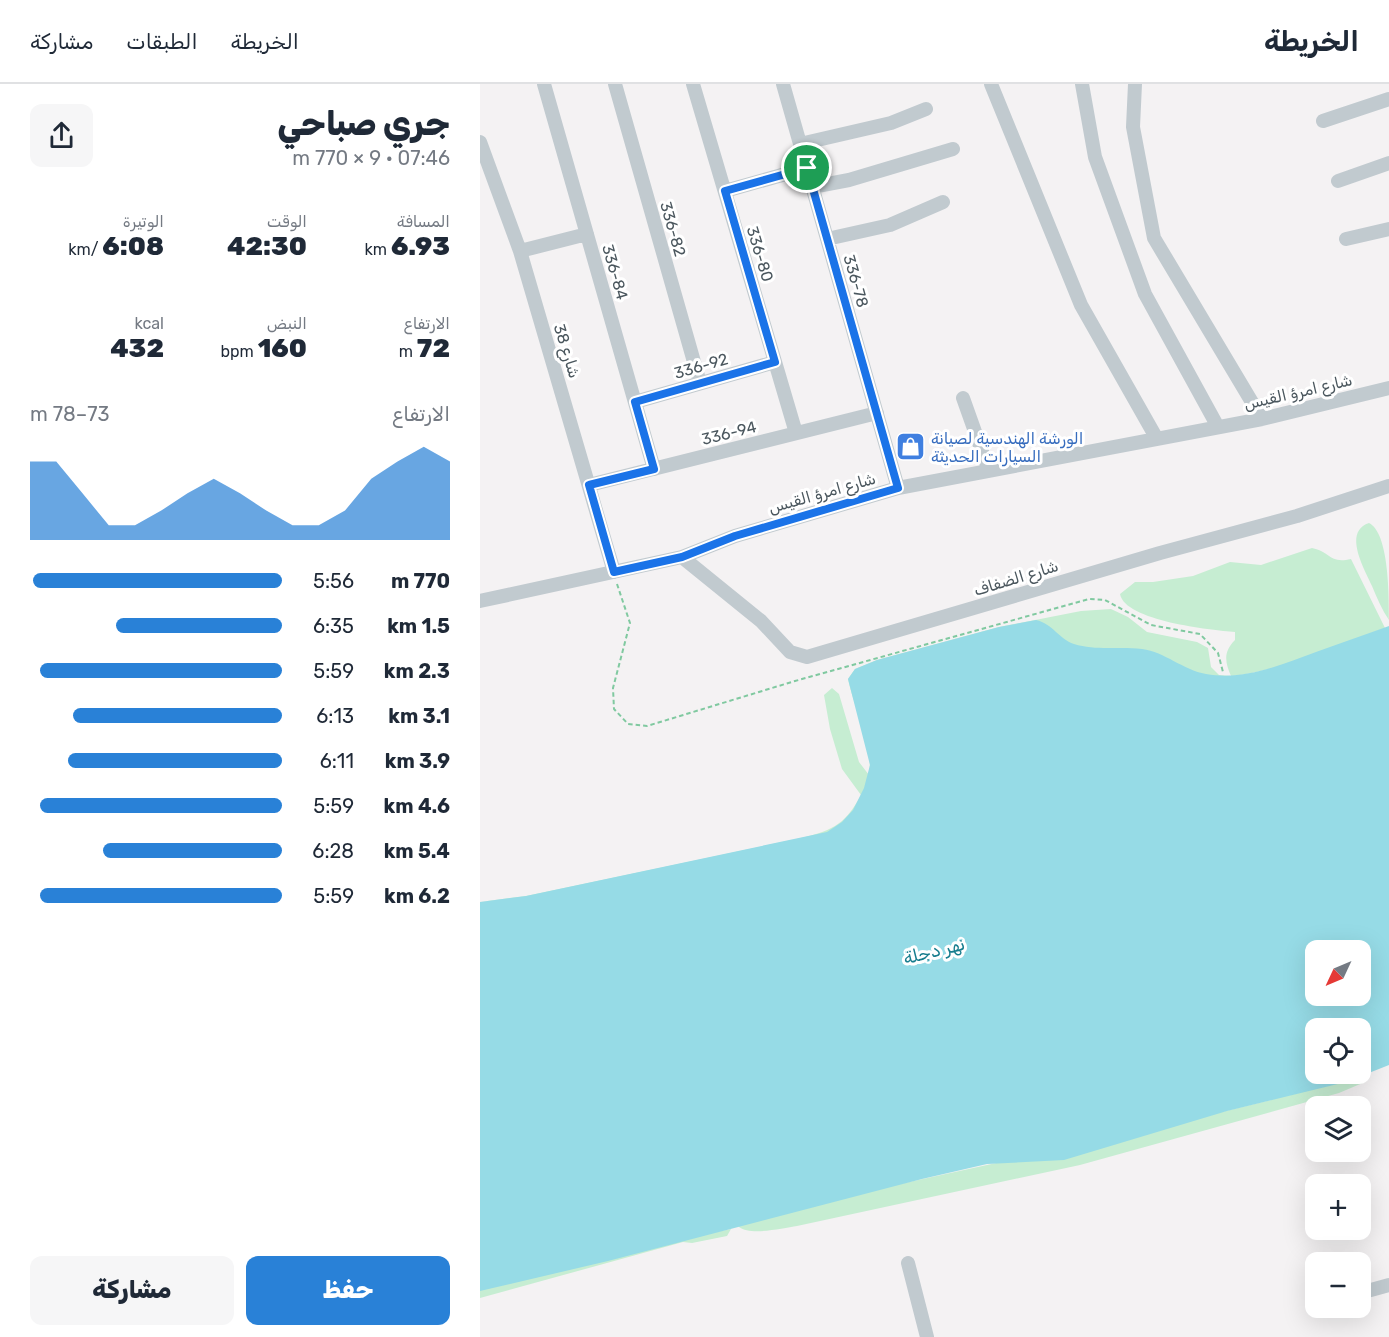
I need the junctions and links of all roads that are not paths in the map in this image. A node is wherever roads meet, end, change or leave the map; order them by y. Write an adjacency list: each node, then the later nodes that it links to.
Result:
1 (544, 84): 22 (street, 336-84)
2 (615, 84): 27 (street, 336-82)
3 (693, 84): 19 (street, 336-80)
4 (783, 84): 13 (street, 336-78)
5 (991, 84): 35 (street)
6 (1082, 84): 33 (street)
7 (1135, 84): 32 (street)
8 (1385, 84): 9 (street)
9 (1389, 98): 11 (street)
10 (926, 109): 13 (street)
11 (1323, 121)
12 (480, 142): 25 (street, شارع 38)
13 (800, 144): 16 (street, 336-78)
14 (953, 149): 18 (street)
15 (1389, 163): 17 (street)
16 (807, 168): 18 (street, 336-78); 19 (street)
17 (1338, 181)
18 (812, 187): 23 (street, 336-78)
19 (725, 191): 26 (street, 336-80)
20 (943, 202): 23 (street)
21 (1389, 229): 24 (street)
22 (587, 234): 25 (street); 30 (street, 336-84)
23 (827, 239): 31 (street, 336-78)
24 (1346, 239)
25 (520, 251): 38 (street, شارع 38)
26 (775, 362): 27 (street, 336-92); 34 (street, 336-80)
27 (700, 383): 30 (street, 336-92)
28 (1389, 388): 32 (street, شارع امرؤ القيس)
29 (963, 398): 37 (street)
30 (635, 402): 36 (street, 336-84)
31 (877, 413): 34 (street, 336-94); 40 (street, 336-78)
32 (1262, 419): 33 (street, شارع امرؤ القيس)
33 (1218, 427): 35 (street, شارع امرؤ القيس)
34 (796, 433): 36 (street, 336-94)
35 (1157, 439): 37 (street, شارع امرؤ القيس)
36 (654, 469): 38 (street, 336-94)
37 (989, 471): 40 (street, شارع امرؤ القيس)
38 (589, 485): 42 (street, شارع 38)
39 (1389, 486): 41 (street, شارع الضفاف)
40 (898, 488): 41 (street, شارع امرؤ القيس)
41 (682, 557): 42 (street, شارع امرؤ القيس)
42 (614, 572): 43 (street, شارع امرؤ القيس)
43 (480, 601)
44 (908, 1263): 47 (street)
45 (1389, 1285): 46 (street)
46 (1371, 1290)
47 (927, 1337)

